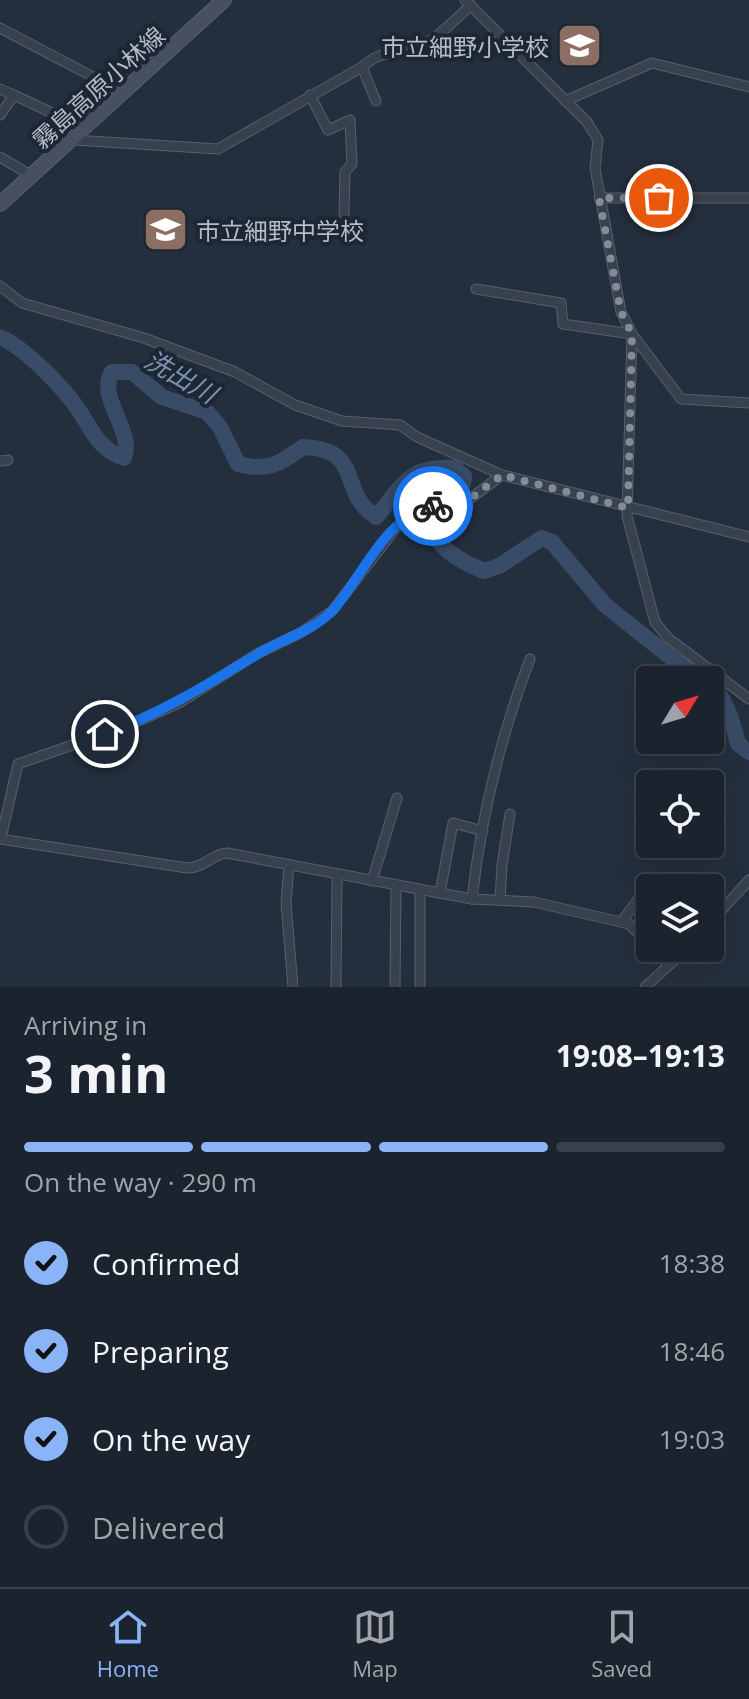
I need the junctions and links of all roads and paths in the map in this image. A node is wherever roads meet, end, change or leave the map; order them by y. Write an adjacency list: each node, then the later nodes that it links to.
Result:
1 (224, 0): 7 (main road, 霧島高原小林線)
2 (468, 3): 4 (street); 11 (street)
3 (0, 28): 7 (street)
4 (362, 67): 9 (street); 10 (street)
5 (749, 87): 11 (street)
6 (0, 89): 8 (street)
7 (122, 92): 13 (main road, 霧島高原小林線)
8 (14, 95): 12 (street); 13 (street)
9 (310, 95): 13 (street); 19 (street)
10 (376, 101)
11 (565, 101): 16 (street)
12 (0, 115)
13 (78, 137): 15 (main road, 霧島高原小林線)
14 (0, 157): 15 (street)
15 (32, 176): 18 (main road, 霧島高原小林線)
16 (599, 198): 17 (street); 22 (street)
17 (749, 198)
18 (0, 204)
19 (344, 214)
20 (0, 286): 24 (street)
21 (476, 289): 22 (street)
22 (632, 334): 23 (street); 25 (street)
23 (749, 403)
24 (502, 475): 25 (street); 32 (street)
25 (628, 508): 26 (street); 28 (street)
26 (749, 537)
27 (530, 659): 31 (street)
28 (749, 699)
29 (397, 798): 36 (street)
30 (510, 814): 41 (street)
31 (483, 831): 39 (street); 40 (street)
32 (1, 838): 33 (street)
33 (289, 865): 34 (street); 48 (street)
34 (337, 874): 36 (street); 49 (street)
35 (749, 880): 43 (street)
36 (372, 881): 37 (street)
37 (396, 885): 38 (street); 50 (street)
38 (420, 890): 39 (street); 51 (street)
39 (440, 893): 40 (street)
40 (472, 899): 41 (street)
41 (500, 900): 44 (street)
42 (636, 902): 44 (street)
43 (724, 908)
44 (621, 922): 45 (street)
45 (636, 931)
46 (670, 962): 47 (street)
47 (668, 964): 52 (street)
48 (293, 987)
49 (336, 987)
50 (395, 987)
51 (420, 987)
52 (645, 987)

